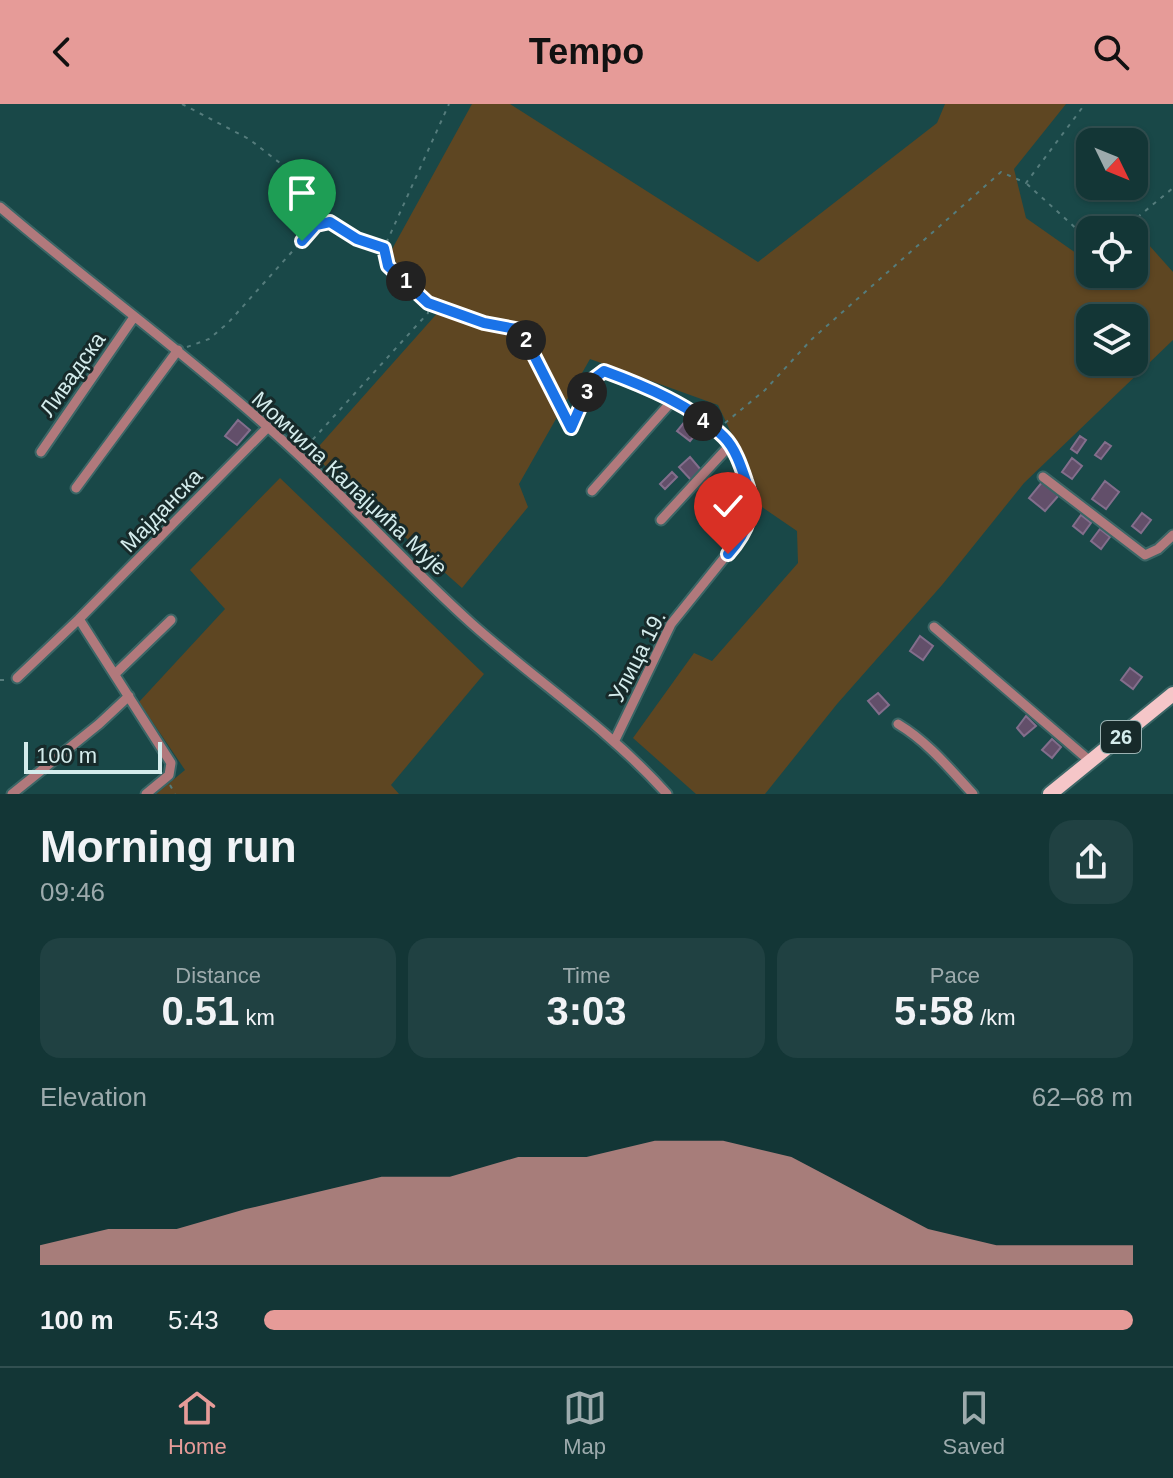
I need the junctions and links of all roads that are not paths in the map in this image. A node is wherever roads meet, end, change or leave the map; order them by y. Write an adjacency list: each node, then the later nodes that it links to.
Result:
1 (0, 207): 2 (street, Момчила Калајџића Мује)
2 (134, 317): 3 (street, Момчила Калајџића Мује); 8 (street, Ливадска)
3 (178, 350): 5 (street, Момчила Калајџића Мује); 10 (street)
4 (672, 401): 6 (street, Улица 19.); 7 (street, Улица 19.); 11 (street)
5 (268, 427): 14 (street, Мајданска); 22 (street, Момчила Калајџића Мује)
6 (571, 428)
7 (730, 445): 12 (street); 22 (street, Улица 19.)
8 (41, 452)
9 (1043, 477): 13 (street)
10 (76, 488)
11 (592, 491)
12 (661, 520)
13 (1173, 535)
14 (79, 619): 17 (street); 18 (street, Мајданска)
15 (171, 620): 17 (street)
16 (934, 627): 23 (street)
17 (115, 674): 20 (street)
18 (17, 678)
19 (1173, 694): 23 (main road, 26)
20 (129, 696): 24 (street); 25 (street)
21 (898, 724): 27 (street)
22 (614, 742): 26 (street, Момчила Калајџића Мује)
23 (1091, 762): 28 (main road, 26)
24 (12, 794)
25 (146, 794)
26 (667, 794)
27 (973, 794)
28 (1050, 794)

